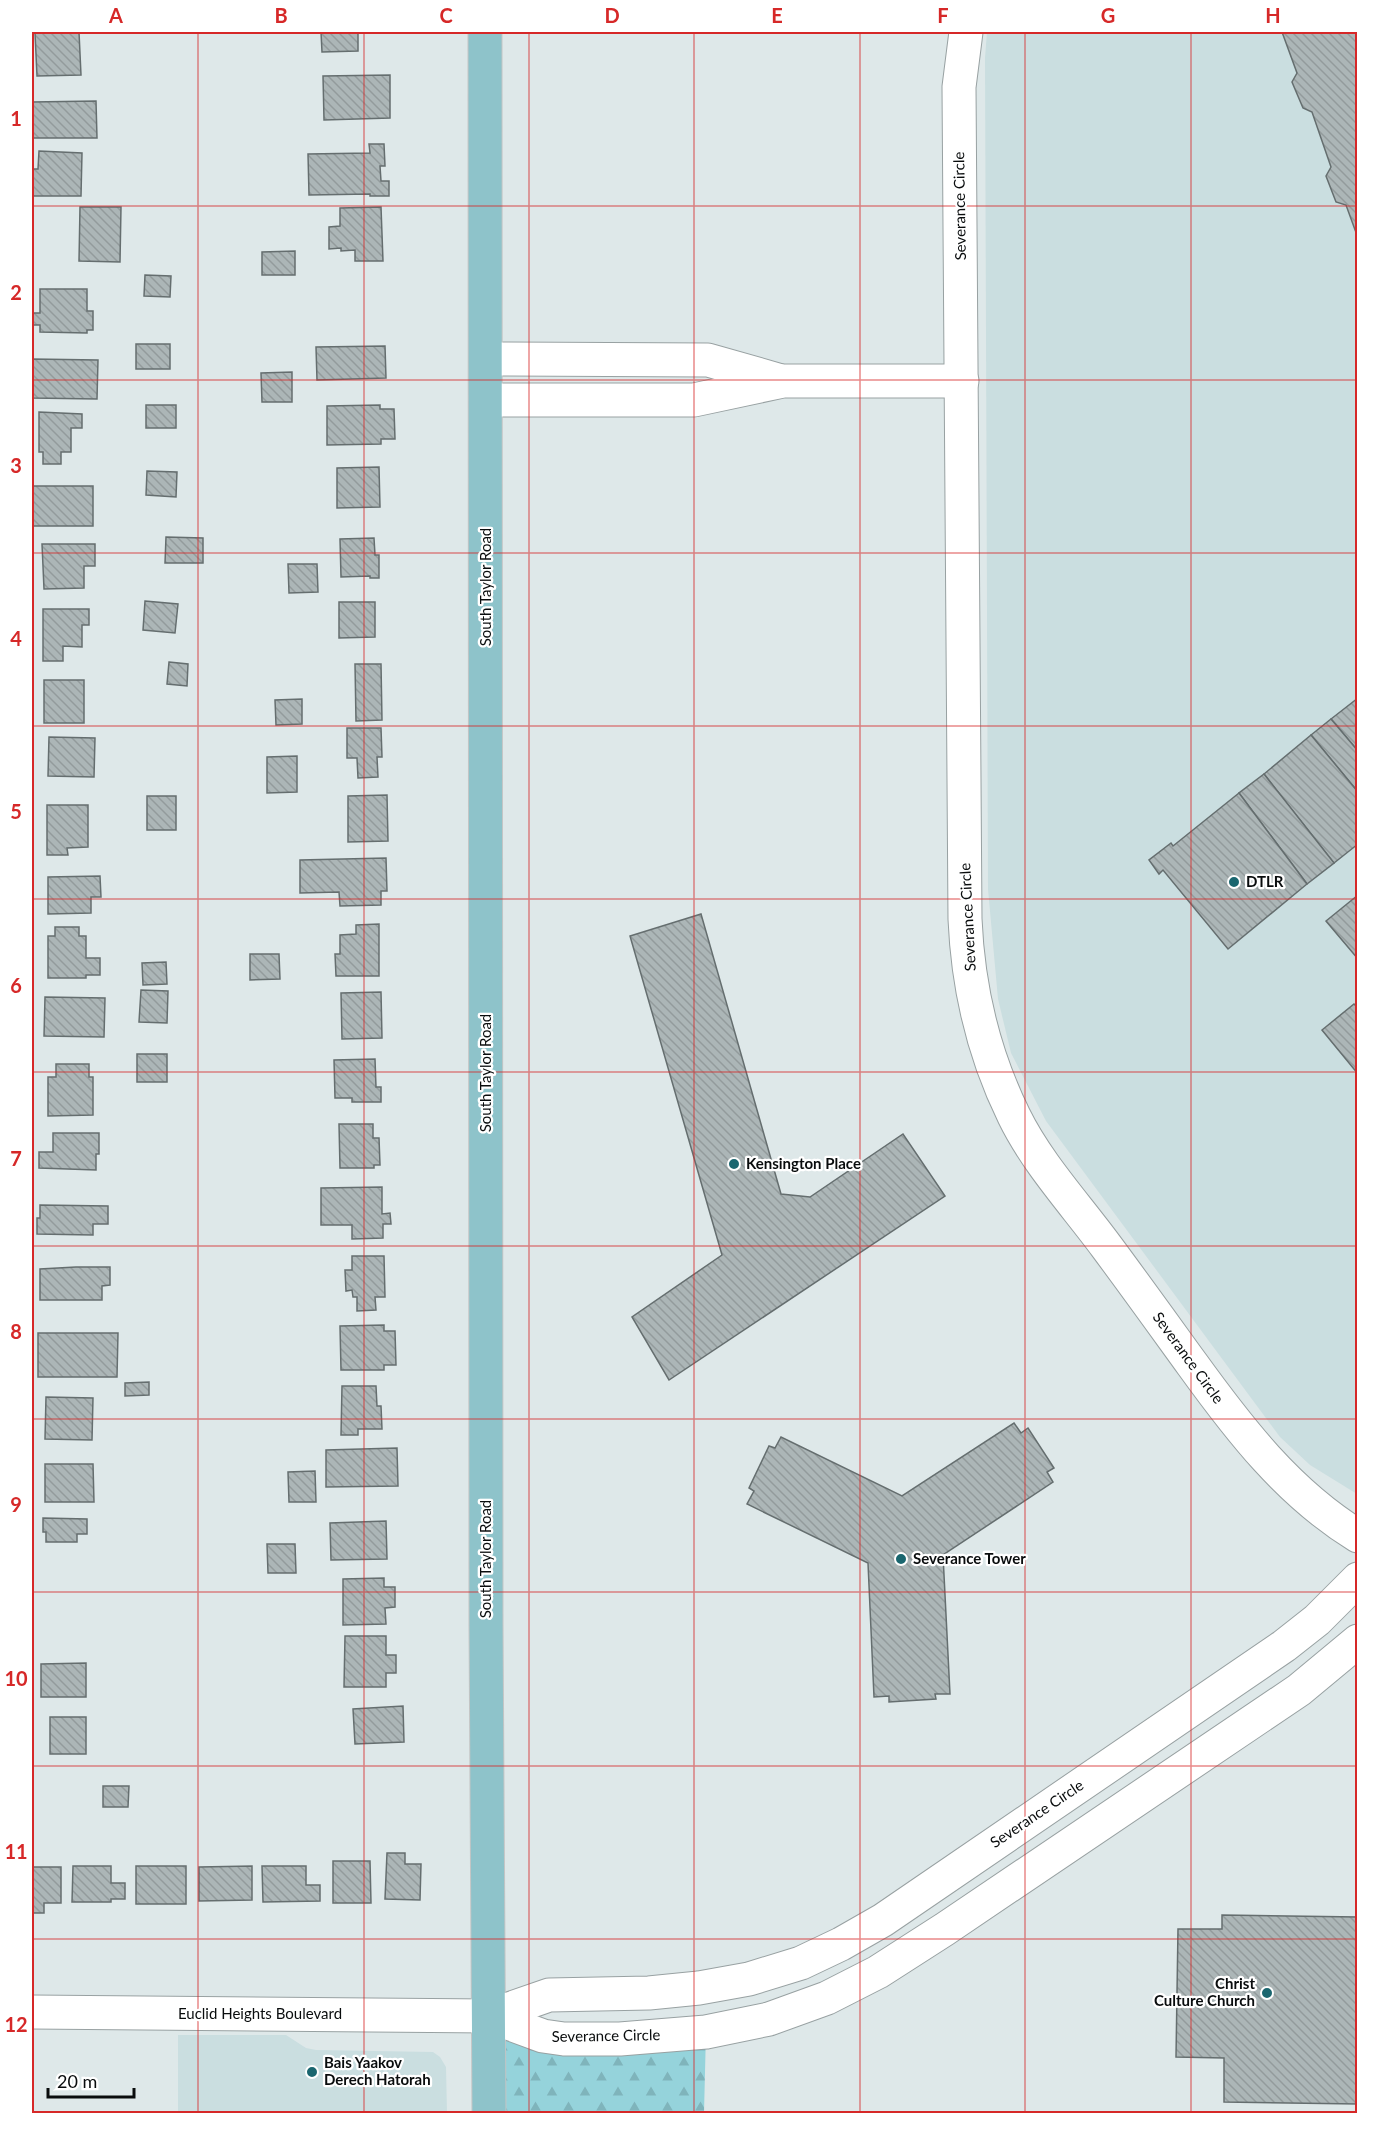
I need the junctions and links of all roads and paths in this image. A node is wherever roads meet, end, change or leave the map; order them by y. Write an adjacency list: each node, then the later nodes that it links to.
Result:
1 (485, 32): 3 (main road, South Taylor Road)
2 (966, 32): 5 (street, Severance Circle)
3 (486, 359): 4 (street); 6 (main road, South Taylor Road)
4 (783, 381): 5 (street); 6 (street)
5 (962, 381): 7 (street, Severance Circle)
6 (486, 400): 11 (main road, South Taylor Road)
7 (1358, 1536)
8 (1358, 1579): 11 (street, Severance Circle)
9 (1358, 1641): 11 (street, Severance Circle)
10 (32, 2012): 11 (street, Euclid Heights Boulevard)
11 (489, 2016): 12 (main road, South Taylor Road)
12 (489, 2114)

